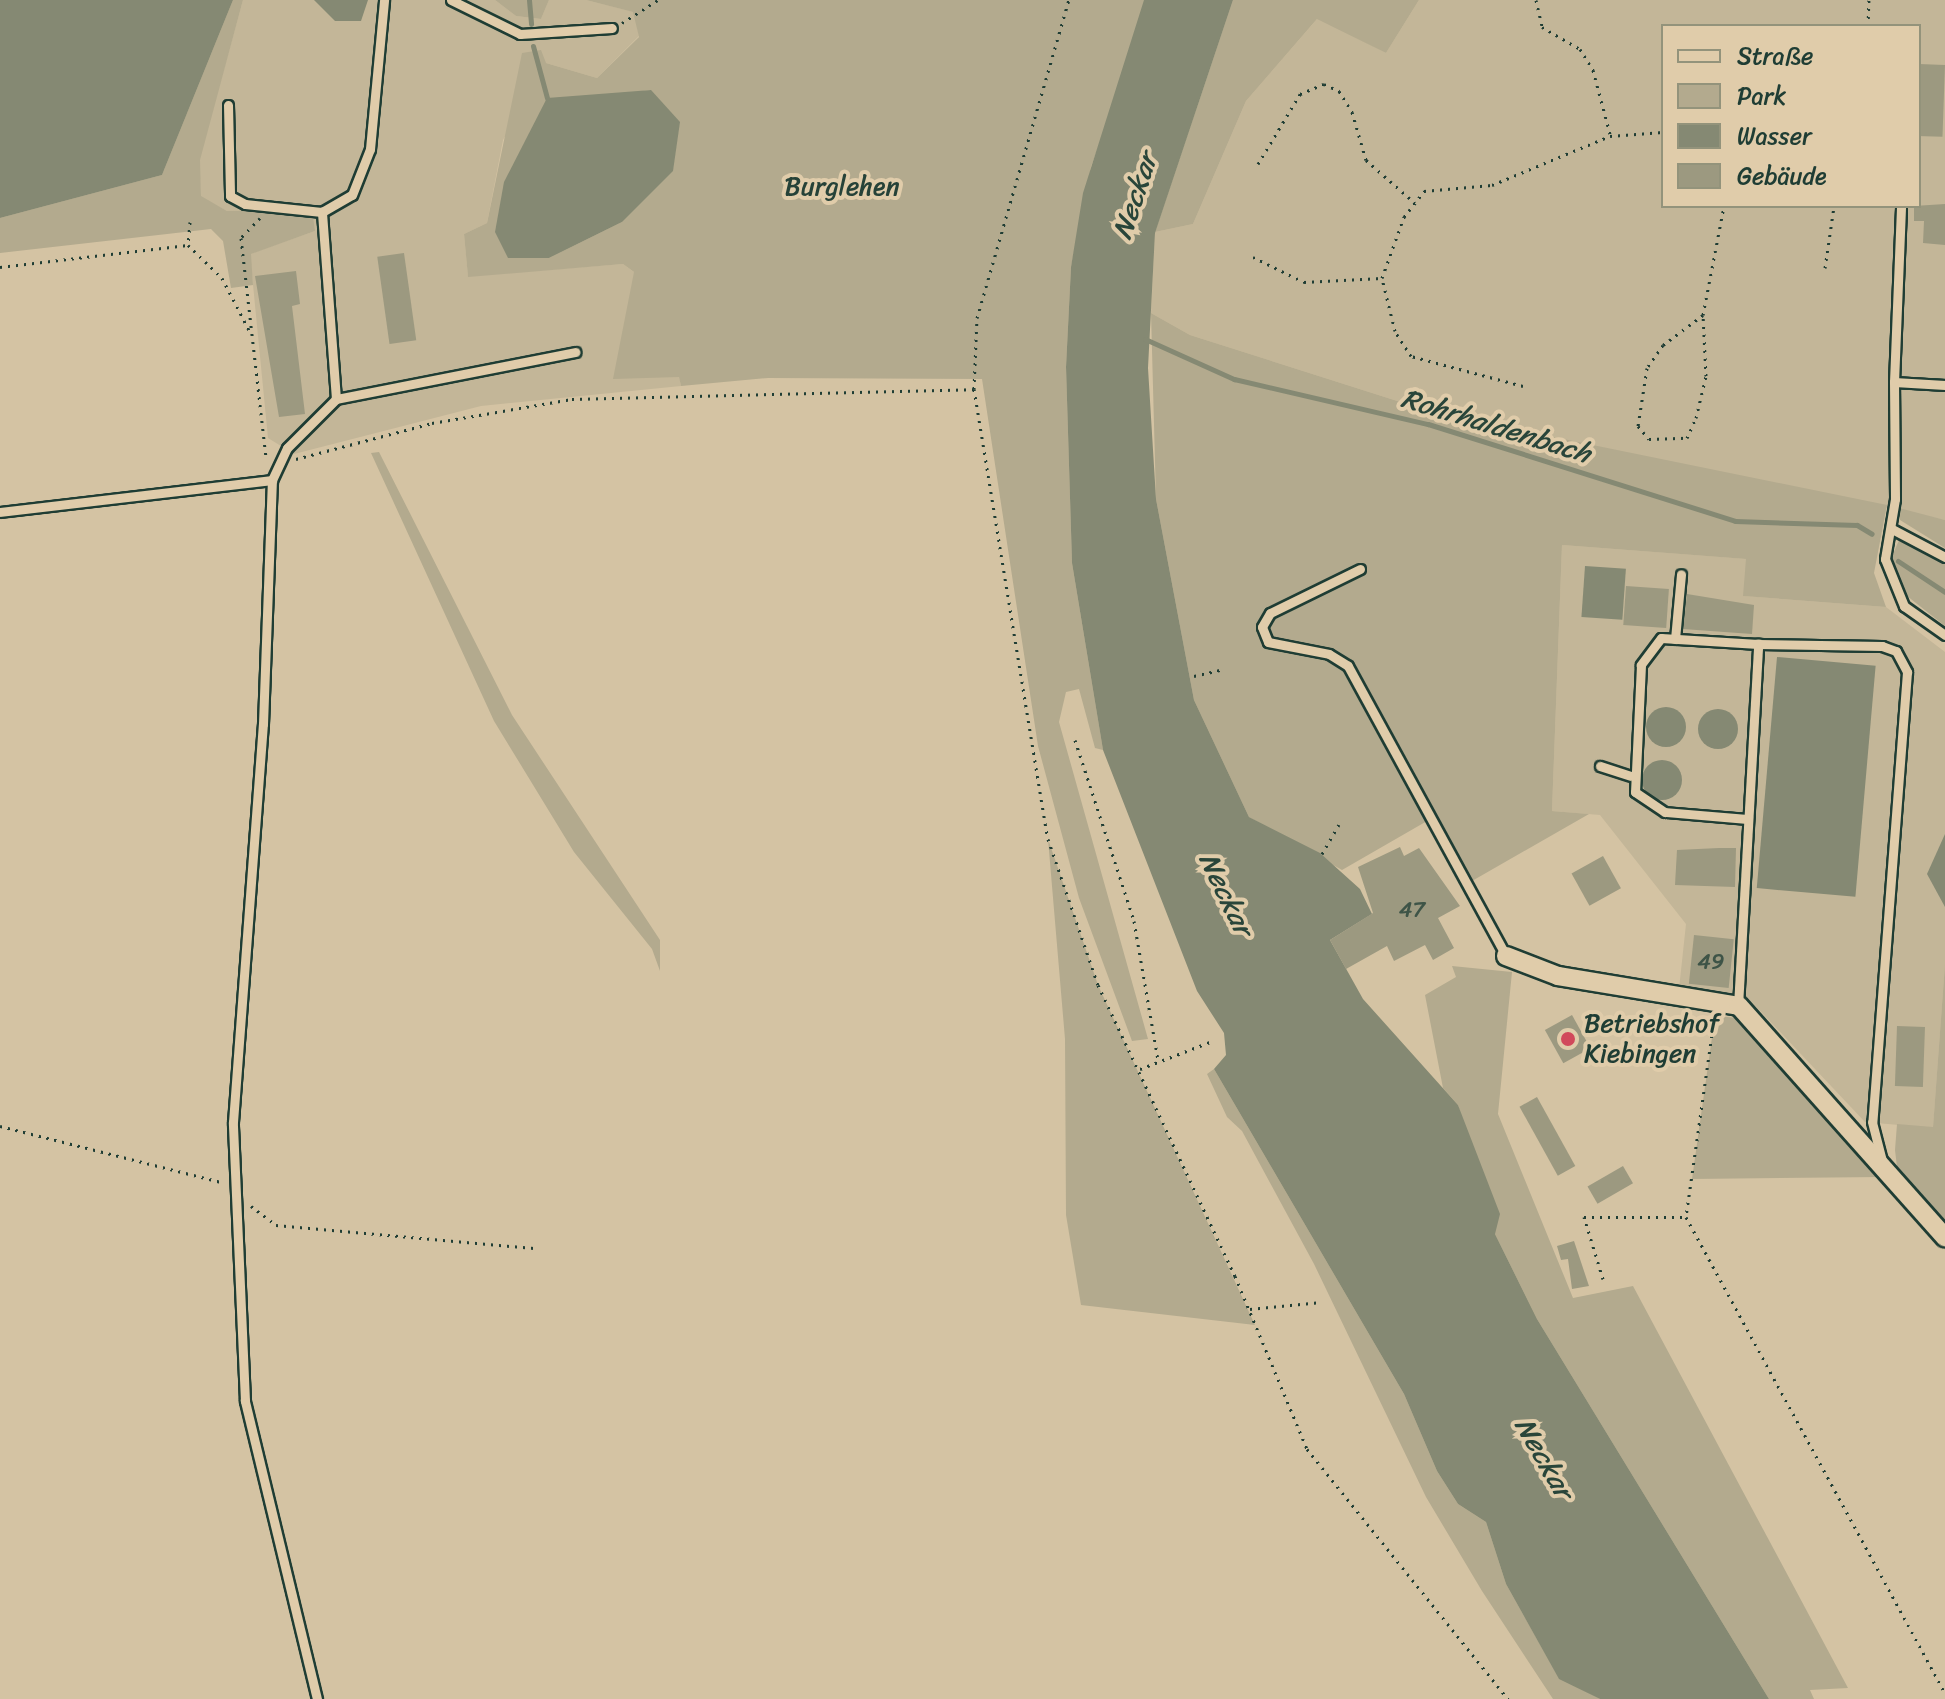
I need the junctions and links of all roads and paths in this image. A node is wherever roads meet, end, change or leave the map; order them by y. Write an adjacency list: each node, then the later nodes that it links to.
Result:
1 (384, 0): 18 (lane)
2 (451, 0): 8 (lane)
3 (658, 0): 8 (path)
4 (1069, 0): 31 (path)
5 (1536, 0): 11 (path)
6 (1869, 0): 7 (path)
7 (1868, 24)
8 (612, 28)
9 (228, 105): 14 (lane)
10 (1661, 132): 11 (path)
11 (1610, 136): 13 (path)
12 (1258, 164): 13 (path)
13 (1415, 203): 24 (path)
14 (270, 204): 18 (lane); 26 (path)
15 (1724, 208): 25 (path)
16 (1834, 208): 23 (path)
17 (1901, 208): 28 (lane)
18 (322, 212): 32 (lane)
19 (190, 222): 20 (path)
20 (188, 245): 22 (path); 26 (path)
21 (1253, 257): 24 (path)
22 (0, 267)
23 (1825, 268)
24 (1382, 278): 30 (path)
25 (1703, 315): 25 (path)
26 (253, 335): 33 (path)
27 (575, 352): 32 (lane)
28 (1894, 382): 29 (lane); 35 (lane)
29 (1945, 385)
30 (1523, 386)
31 (974, 389): 33 (path); 55 (path)
32 (336, 399): 33 (lane)
33 (272, 480): 34 (lane); 58 (lane)
34 (0, 512)
35 (1892, 529): 36 (lane); 39 (lane)
36 (1945, 557)
37 (1360, 569): 50 (lane)
38 (1681, 574): 40 (lane)
39 (1945, 635)
40 (1675, 639): 41 (lane); 46 (lane)
41 (1758, 644): 47 (lane); 57 (lane)
42 (1224, 669): 43 (path)
43 (1194, 676)
44 (1075, 740): 54 (path)
45 (1600, 766): 46 (lane)
46 (1630, 776): 47 (lane)
47 (1746, 819): 52 (lane)
48 (1339, 825): 49 (path)
49 (1322, 854)
50 (1506, 956): 51 (street)
51 (1717, 1001): 52 (street); 59 (path)
52 (1738, 1006): 57 (street)
53 (1210, 1042): 54 (path)
54 (1158, 1060): 55 (path)
55 (1139, 1070): 64 (path)
56 (0, 1126): 58 (path)
57 (1882, 1163): 60 (street)
58 (233, 1185): 61 (path); 66 (lane)
59 (1686, 1217): 62 (path); 65 (path)
60 (1945, 1237)
61 (534, 1248)
62 (1603, 1279)
63 (1322, 1302): 64 (path)
64 (1250, 1309): 67 (path)
65 (1945, 1693)
66 (317, 1699)
67 (1508, 1699)

